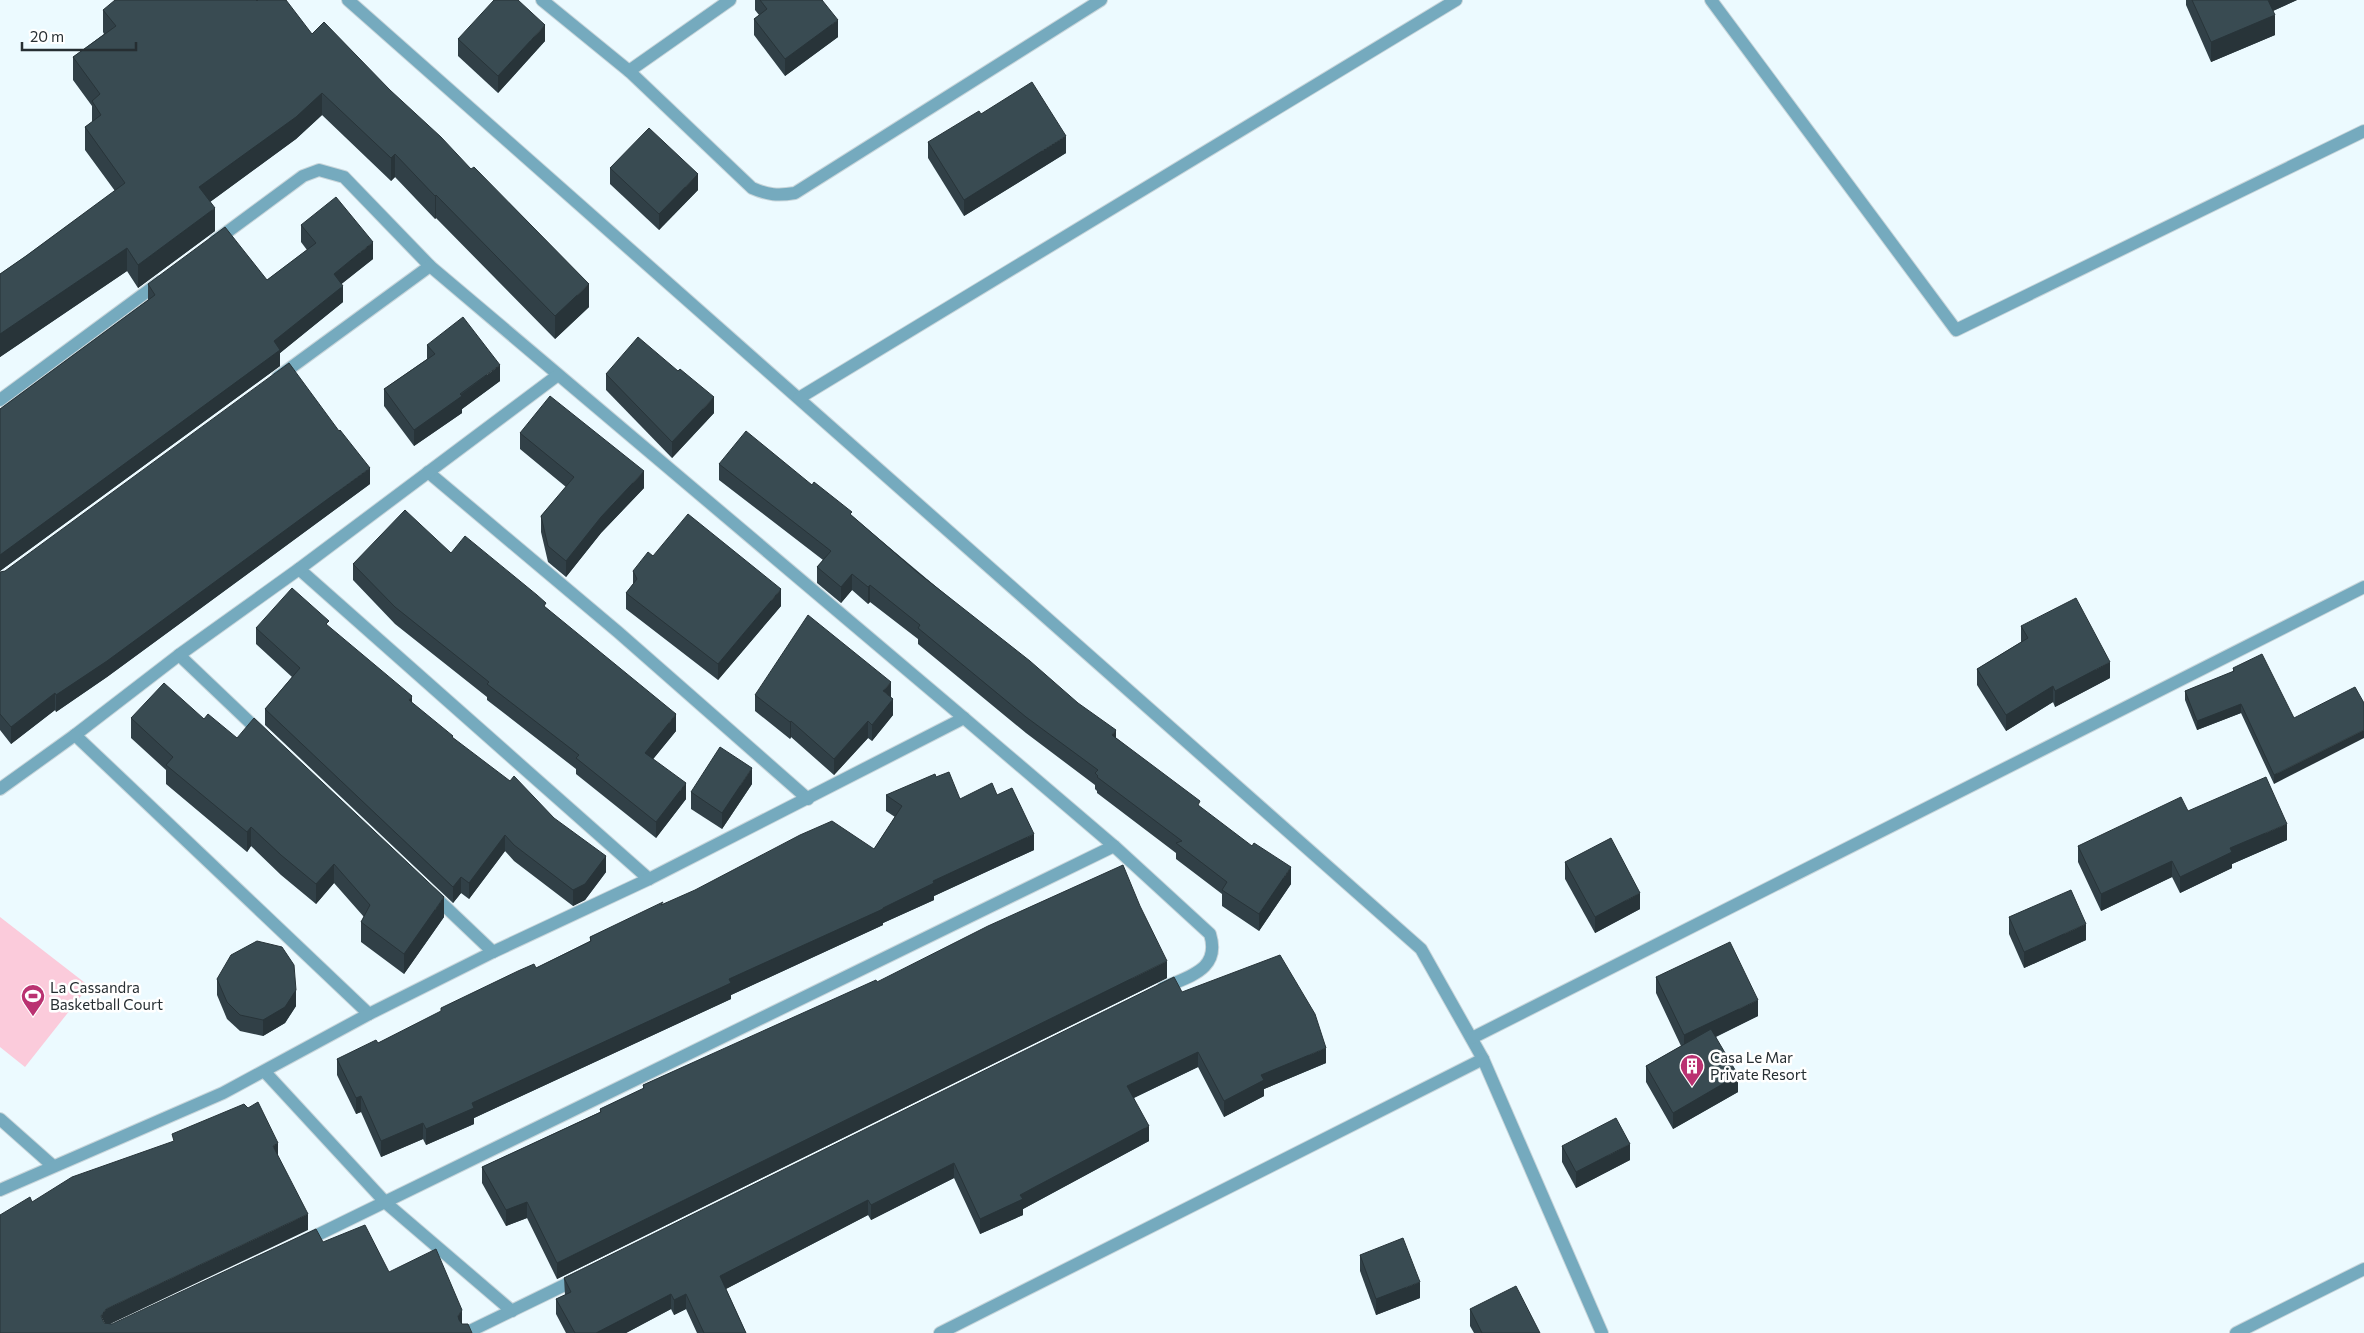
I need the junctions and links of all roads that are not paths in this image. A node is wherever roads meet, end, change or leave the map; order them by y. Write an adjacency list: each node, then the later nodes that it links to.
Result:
1 (348, 0): 14 (street)
2 (542, 0): 7 (street)
3 (730, 0): 7 (street)
4 (1101, 0): 7 (street)
5 (1456, 0): 14 (street)
6 (1711, 0): 8 (street)
7 (629, 71)
8 (2364, 131)
9 (206, 248): 10 (street)
10 (430, 266): 12 (street); 13 (street)
11 (174, 271): 15 (street)
12 (558, 375): 16 (street); 20 (street)
13 (271, 382)
14 (798, 398): 31 (street)
15 (0, 400)
16 (428, 472): 17 (street); 24 (street)
17 (299, 570): 19 (street); 26 (street)
18 (2364, 587): 31 (street)
19 (179, 655): 21 (street); 22 (street)
20 (964, 718): 24 (street); 25 (street)
21 (75, 735): 23 (street); 30 (street)
22 (272, 743)
23 (0, 788)
24 (808, 799): 26 (street)
25 (1114, 846): 29 (street); 37 (street)
26 (649, 879): 28 (street)
27 (422, 884): 28 (street)
28 (493, 952): 30 (street)
29 (1150, 995)
30 (369, 1014): 33 (street)
31 (1472, 1038): 32 (street)
32 (1483, 1059): 43 (street); 44 (street)
33 (265, 1072): 35 (street); 37 (street)
34 (0, 1119): 35 (street)
35 (53, 1166): 36 (street)
36 (0, 1190)
37 (386, 1202): 38 (street); 41 (street)
38 (297, 1245)
39 (2364, 1269): 45 (street)
40 (591, 1272): 41 (street)
41 (512, 1311): 42 (street)
42 (466, 1333)
43 (940, 1333)
44 (1602, 1333)
45 (2236, 1333)

